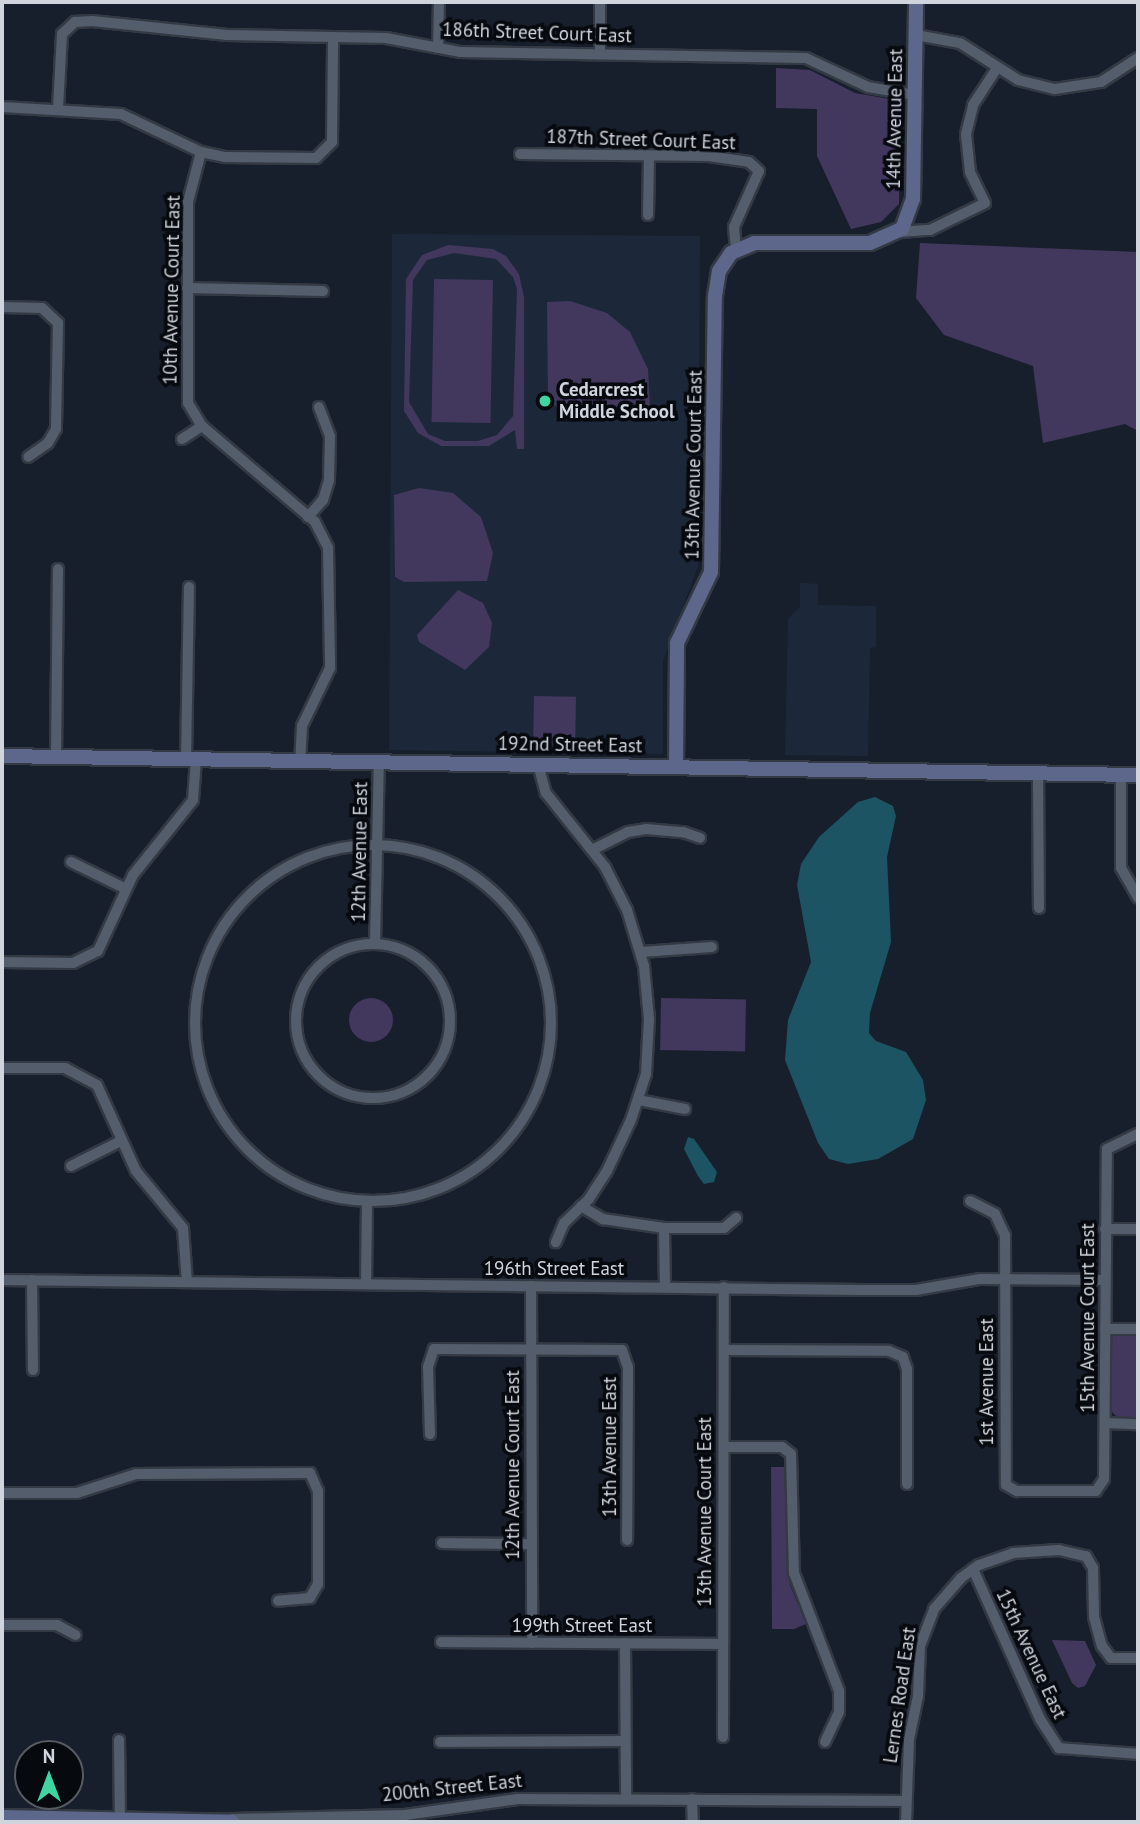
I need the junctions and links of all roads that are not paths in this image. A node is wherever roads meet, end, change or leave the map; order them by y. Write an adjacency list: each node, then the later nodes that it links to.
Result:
1 (439, 2): 6 (street)
2 (600, 2): 7 (street)
3 (916, 2): 4 (street, 14th Avenue East)
4 (916, 35): 9 (street); 10 (street, 14th Avenue East)
5 (333, 38): 6 (street, 186th Street Court East); 12 (street, 186th Street Court East); 13 (street)
6 (438, 48): 7 (street, 186th Street Court East)
7 (600, 54): 10 (street, 186th Street Court East)
8 (1138, 58): 9 (street)
9 (997, 68): 18 (street)
10 (915, 95): 18 (street, 14th Avenue East)
11 (2, 107): 12 (street)
12 (58, 108): 13 (street)
13 (201, 152): 20 (street, 10th Avenue Court East)
14 (520, 154): 15 (street, 187th Street Court East)
15 (649, 156): 16 (street, 187th Street Court East); 17 (street)
16 (758, 168): 19 (street, 13th Avenue Court East)
17 (648, 215)
18 (899, 232): 19 (street)
19 (736, 250): 36 (street, 13th Avenue Court East)
20 (187, 288): 21 (street); 24 (street, 10th Avenue Court East)
21 (323, 291)
22 (2, 307): 26 (street)
23 (319, 407): 27 (street)
24 (202, 426): 25 (street); 27 (street, 10th Avenue Court East)
25 (182, 439)
26 (27, 457)
27 (308, 517): 33 (street, 10th Avenue Court East)
28 (58, 569): 31 (street)
29 (189, 587): 32 (street)
30 (2, 756): 31 (street, 192nd Street East)
31 (56, 757): 32 (street, 192nd Street East)
32 (191, 759): 33 (street, 192nd Street East); 44 (street)
33 (300, 760): 34 (street, 192nd Street East)
34 (379, 760): 35 (street, 192nd Street East); 41 (street, 12th Avenue East)
35 (538, 764): 36 (street, 192nd Street East); 42 (street)
36 (676, 766): 37 (street, 192nd Street East)
37 (1038, 773): 38 (street, 192nd Street East); 46 (street)
38 (1121, 774): 39 (street, 192nd Street East); 45 (street)
39 (1138, 775)
40 (700, 838): 42 (street)
41 (377, 845): 47 (street, 12th Avenue East); 57 (street); 57 (street)
42 (592, 850): 49 (street)
43 (71, 862): 44 (street)
44 (126, 889): 50 (street)
45 (1138, 897)
46 (1039, 908)
47 (375, 944): 47 (street)
48 (712, 947): 49 (street)
49 (641, 952): 52 (street)
50 (2, 962)
51 (2, 1068): 55 (street)
52 (639, 1100): 53 (street); 59 (street)
53 (685, 1109)
54 (1138, 1134): 62 (street, 15th Avenue Court East)
55 (119, 1142): 56 (street); 69 (street)
56 (71, 1166)
57 (367, 1200): 70 (street)
58 (970, 1200): 65 (street)
59 (581, 1206): 61 (street); 64 (street)
60 (736, 1218): 61 (street)
61 (664, 1228): 72 (street)
62 (1105, 1228): 63 (street); 68 (street, 15th Avenue Court East)
63 (1138, 1229)
64 (556, 1242)
65 (1005, 1279): 68 (street, 196th Street East); 73 (street, 196th Street East); 84 (street, 1st Avenue East)
66 (2, 1280): 67 (street, 196th Street East)
67 (32, 1280): 69 (street, 196th Street East); 78 (street)
68 (1105, 1280): 74 (street, 15th Avenue Court East)
69 (187, 1282): 70 (street, 196th Street East)
70 (366, 1284): 71 (street, 196th Street East)
71 (531, 1286): 72 (street, 196th Street East); 76 (street, 12th Avenue Court East)
72 (665, 1287): 73 (street, 196th Street East)
73 (724, 1287): 77 (street, 13th Avenue Court East)
74 (1105, 1329): 75 (street); 79 (street, 15th Avenue Court East)
75 (1138, 1329)
76 (531, 1348): 81 (street); 86 (street, 13th Avenue East); 88 (street, 12th Avenue Court East)
77 (725, 1350): 82 (street, 13th Avenue Court East); 83 (street)
78 (33, 1370)
79 (1105, 1423): 80 (street); 84 (street, 15th Avenue Court East)
80 (1138, 1424)
81 (430, 1434)
82 (725, 1447): 96 (street, 13th Avenue Court East); 102 (street)
83 (907, 1483)
84 (1099, 1488)
85 (2, 1493): 90 (street)
86 (627, 1540)
87 (442, 1543): 88 (street)
88 (530, 1544): 94 (street, 12th Avenue Court East)
89 (973, 1569): 97 (street, Lernes Road East); 103 (street, 15th Avenue East); 106 (street, Lernes Road East)
90 (278, 1601)
91 (2, 1625): 92 (street)
92 (76, 1635)
93 (441, 1642): 94 (street, 199th Street East)
94 (531, 1643): 95 (street, 199th Street East)
95 (625, 1643): 96 (street, 199th Street East); 100 (street)
96 (723, 1644): 98 (street, 13th Avenue Court East)
97 (1138, 1658)
98 (723, 1737)
99 (120, 1740): 108 (street)
100 (625, 1741): 101 (street); 104 (street)
101 (440, 1742)
102 (825, 1742)
103 (1138, 1754)
104 (625, 1799): 105 (street, 200th Street East); 109 (street, 200th Street East)
105 (692, 1800): 106 (street, 200th Street East); 110 (street)
106 (906, 1801): 111 (street)
107 (2, 1817): 108 (street, 200th Street East)
108 (120, 1819): 109 (street, 200th Street East)
109 (232, 1821)
110 (693, 1822)
111 (906, 1822)

